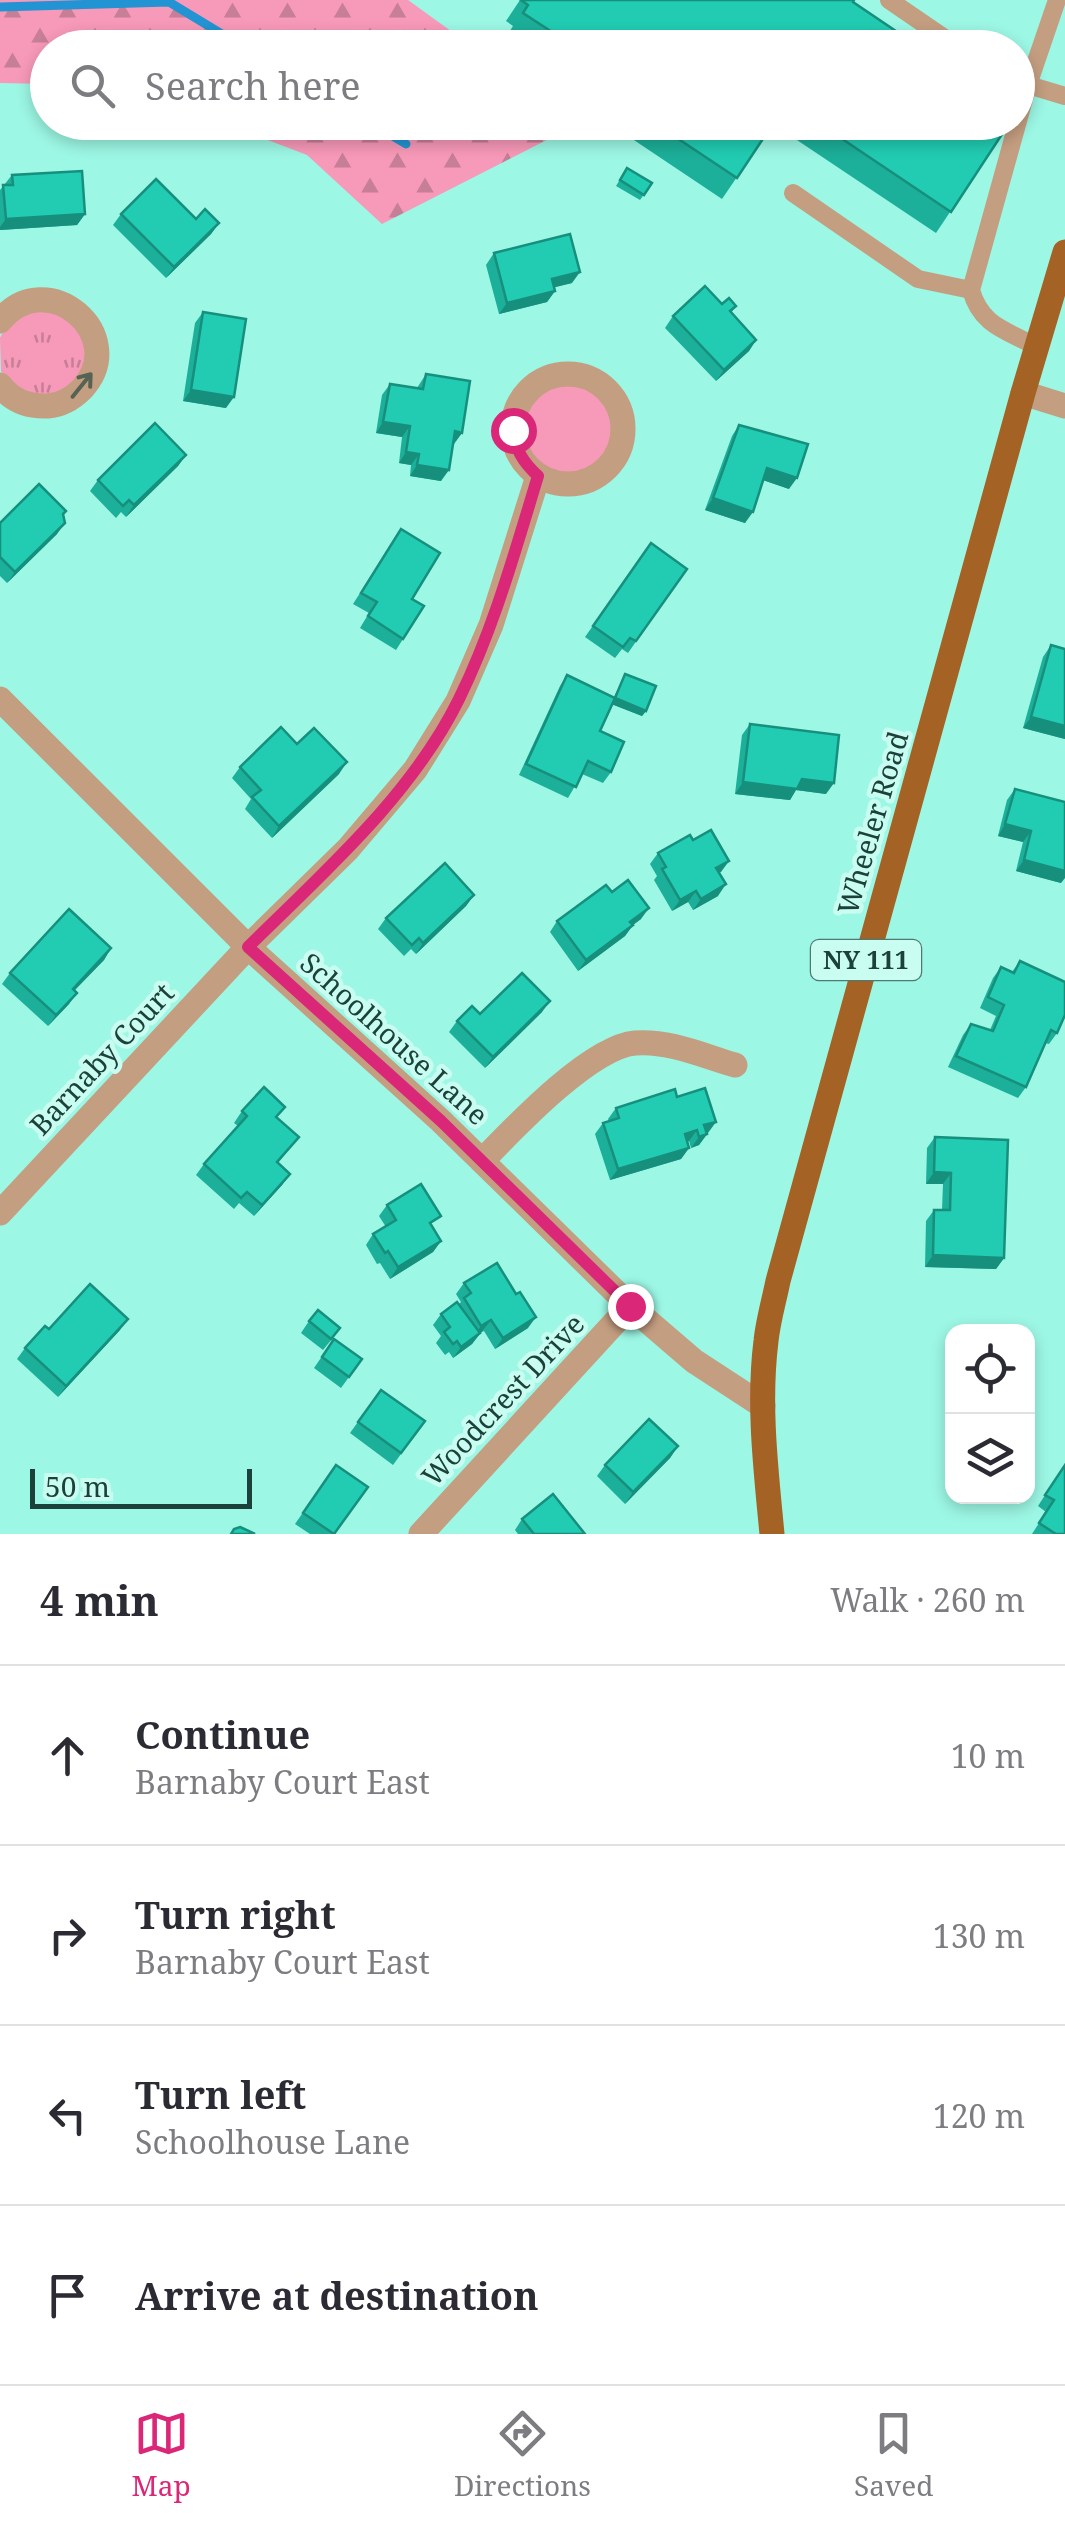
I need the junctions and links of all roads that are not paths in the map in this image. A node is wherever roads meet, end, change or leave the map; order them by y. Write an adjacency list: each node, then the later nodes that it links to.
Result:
1 (888, 0): 3 (lane)
2 (1054, 2): 4 (lane)
3 (933, 30)
4 (1035, 52)
5 (1035, 87): 6 (lane)
6 (1065, 96)
7 (1009, 140): 10 (lane)
8 (793, 193): 10 (lane)
9 (1065, 252): 12 (main road, Wheeler Road / NY 111)
10 (971, 290): 12 (lane)
11 (0, 321): 13 (street, one-way to 11)
12 (1037, 346): 14 (main road, Wheeler Road / NY 111)
13 (2, 391)
14 (1023, 393): 15 (street); 23 (main road, Wheeler Road / NY 111)
15 (1065, 406)
16 (538, 476): 16 (street); 18 (street, Barnaby Court)
17 (0, 699): 18 (street, Schoolhouse Lane)
18 (248, 947): 20 (street, Schoolhouse Lane); 21 (street, Barnaby Court)
19 (734, 1065): 20 (street)
20 (482, 1161): 22 (street, Schoolhouse Lane)
21 (0, 1213)
22 (630, 1306): 23 (street, Schoolhouse Lane); 24 (street, Woodcrest Drive)
23 (763, 1406): 25 (main road, Wheeler Road / NY 111)
24 (421, 1534)
25 (772, 1534)

